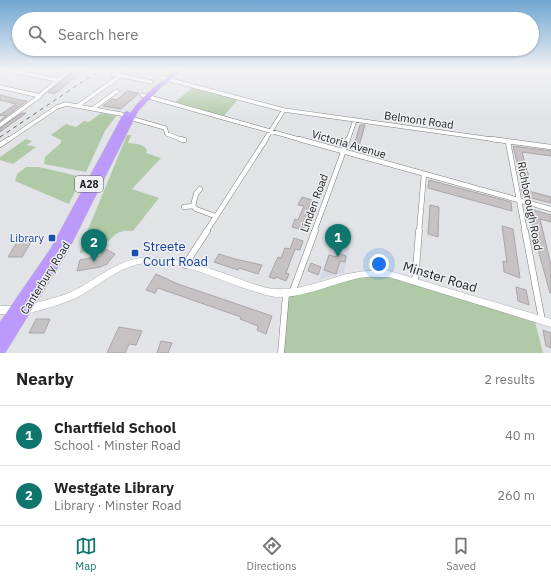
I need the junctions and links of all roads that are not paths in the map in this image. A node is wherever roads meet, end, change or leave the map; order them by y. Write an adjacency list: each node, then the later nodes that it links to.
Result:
1 (51, 86): 8 (street)
2 (105, 86): 9 (street)
3 (155, 86): 7 (highway, Canterbury Road / A28)
4 (197, 86): 11 (street, Belmont Road)
5 (0, 87): 8 (street)
6 (117, 91): 10 (street)
7 (145, 95): 12 (highway, Canterbury Road / A28); 15 (street, Victoria Avenue)
8 (40, 97): 14 (street)
9 (79, 104): 10 (street); 18 (street)
10 (94, 108): 12 (street)
11 (284, 110): 13 (street, Belmont Road); 15 (street)
12 (128, 117): 16 (street); 32 (highway, Canterbury Road / A28)
13 (355, 120): 17 (street, Belmont Road); 20 (street, Linden Road)
14 (0, 125)
15 (271, 132): 20 (street, Victoria Avenue); 27 (street)
16 (184, 140)
17 (508, 142): 19 (street, Belmont Road); 23 (street, Richborough Road)
18 (0, 145)
19 (551, 147)
20 (343, 152): 21 (street, Victoria Avenue); 30 (street, Linden Road)
21 (424, 174): 23 (street, Victoria Avenue); 29 (street)
22 (200, 189): 24 (street)
23 (519, 201): 26 (street, Victoria Avenue); 33 (street, Richborough Road)
24 (194, 206): 25 (street); 27 (street)
25 (184, 207)
26 (551, 210)
27 (215, 216): 28 (street)
28 (185, 265): 30 (street, Minster Road); 32 (street, Minster Road)
29 (415, 282): 30 (street, Minster Road); 33 (street, Minster Road)
30 (288, 293): 37 (street, Linden Road)
31 (0, 310): 32 (street, Minster Road)
32 (20, 310): 35 (highway, Canterbury Road / A28); 36 (highway, Canterbury Road / A28)
33 (542, 320): 34 (street, Minster Road)
34 (551, 323)
35 (0, 332)
36 (0, 349)
37 (281, 353)

